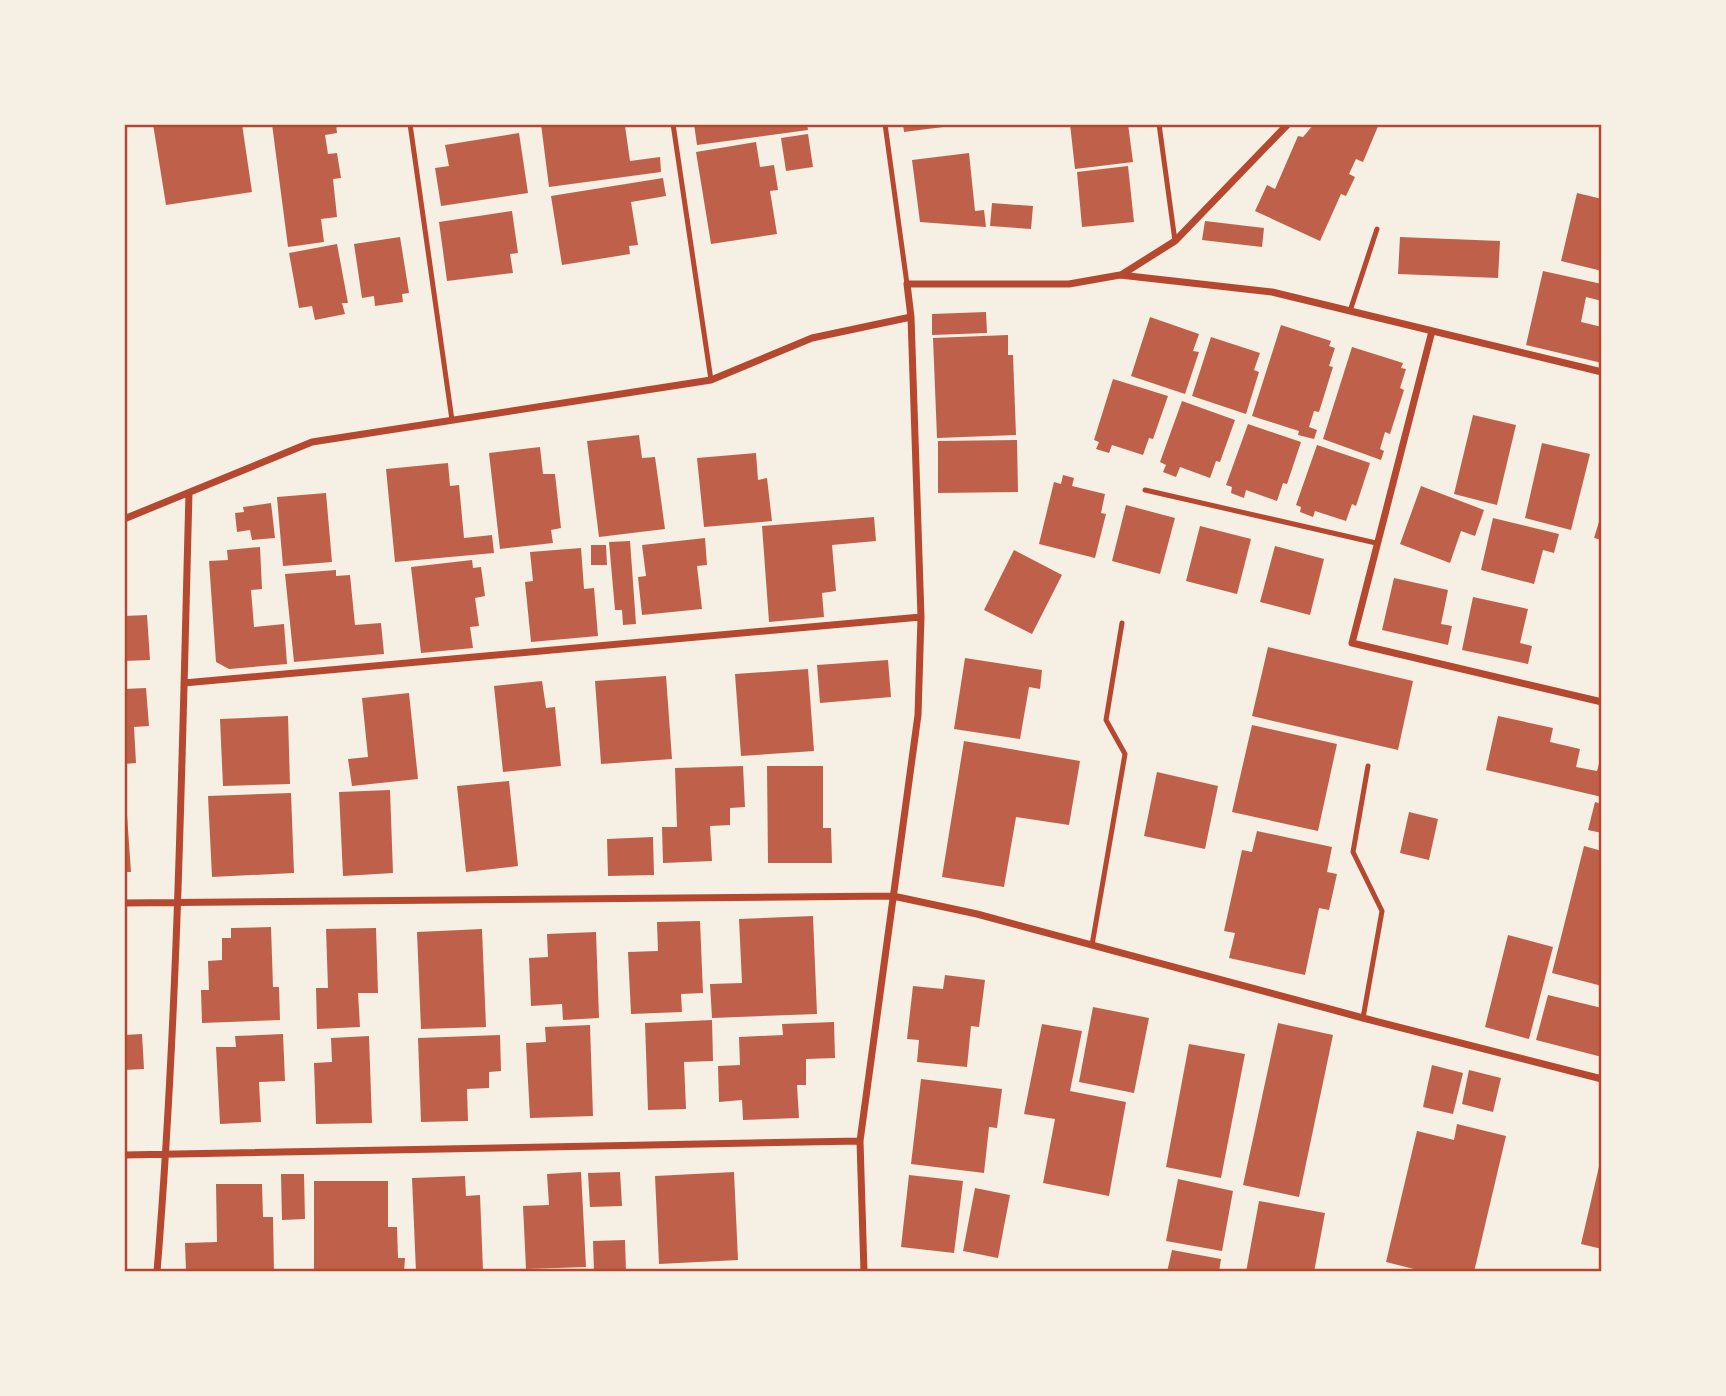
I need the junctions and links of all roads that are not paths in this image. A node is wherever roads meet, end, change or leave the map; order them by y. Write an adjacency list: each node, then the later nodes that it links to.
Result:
1 (410, 124): 15 (lane)
2 (673, 124): 14 (lane)
3 (885, 124): 9 (lane)
4 (1158, 124): 7 (lane)
5 (1289, 124): 7 (street)
6 (1377, 229): 10 (lane)
7 (1175, 241): 8 (street)
8 (1120, 275): 9 (street); 10 (street)
9 (907, 284): 11 (street)
10 (1350, 311): 12 (street)
11 (911, 317): 14 (street); 20 (street)
12 (1432, 331): 13 (street); 19 (street)
13 (1602, 372)
14 (711, 380): 15 (street)
15 (452, 420): 17 (street)
16 (1145, 490): 19 (lane)
17 (189, 493): 18 (street); 22 (street)
18 (124, 519)
19 (1377, 543): 23 (street)
20 (921, 617): 22 (street); 25 (street)
21 (1122, 623): 28 (lane)
22 (184, 683): 26 (street)
23 (1602, 702)
24 (1368, 766): 29 (lane)
25 (893, 896): 26 (street); 28 (street); 31 (street)
26 (178, 902): 27 (street); 32 (street)
27 (124, 904)
28 (1091, 945): 29 (street)
29 (1363, 1018): 30 (street)
30 (1602, 1079)
31 (860, 1141): 32 (street); 35 (street)
32 (167, 1154): 33 (street); 34 (street)
33 (124, 1155)
34 (157, 1272)
35 (864, 1272)

